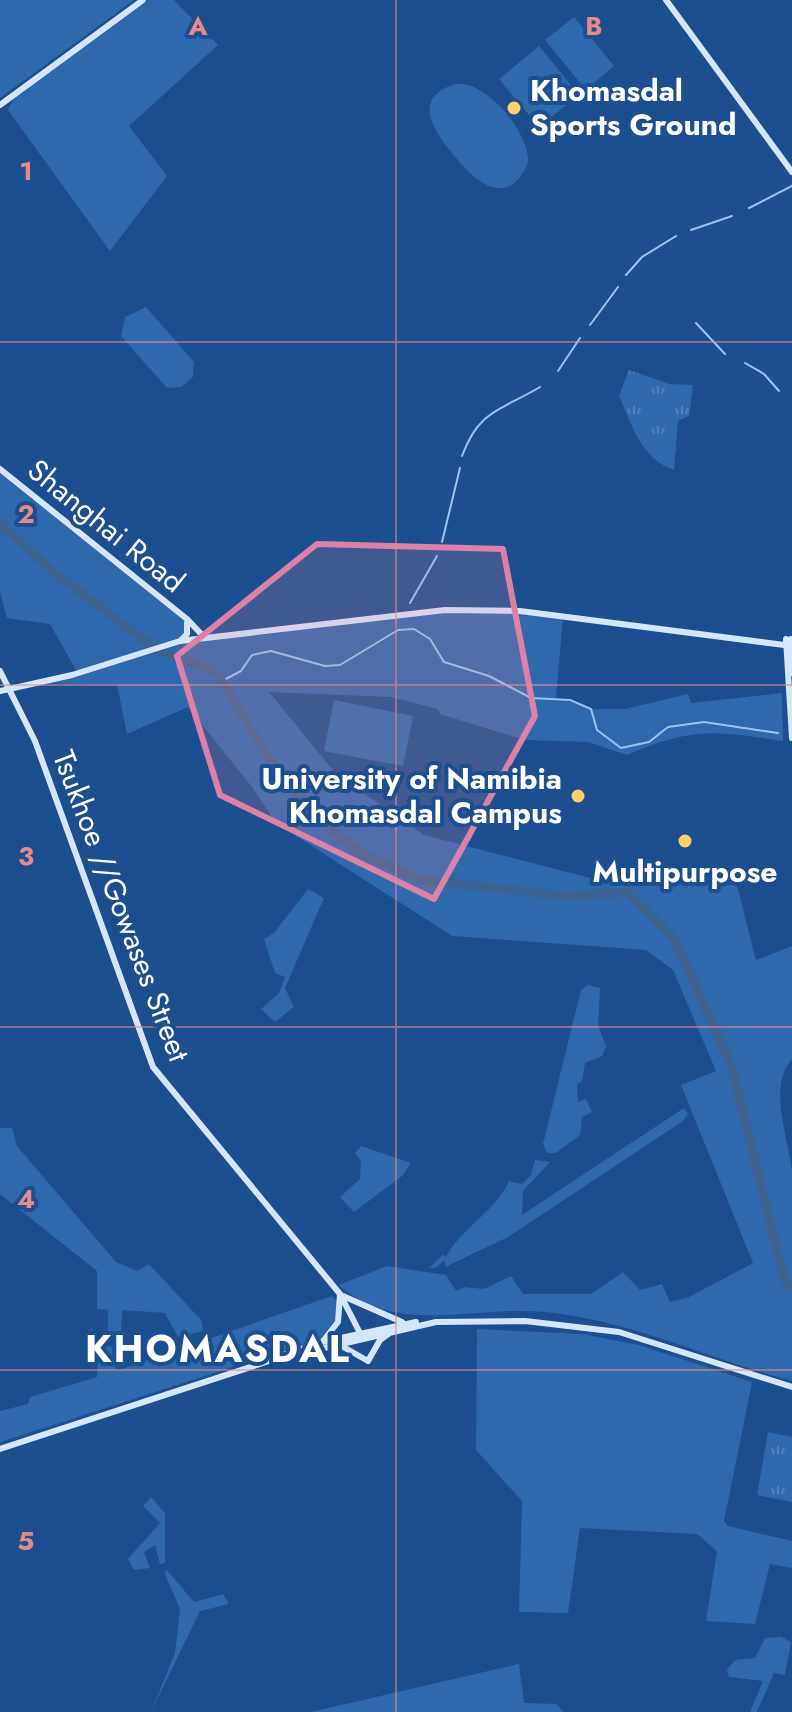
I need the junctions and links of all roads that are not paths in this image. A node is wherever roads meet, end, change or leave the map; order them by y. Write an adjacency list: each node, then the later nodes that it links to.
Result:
1 (143, 0): 3 (main road)
2 (666, 0): 4 (main road)
3 (0, 105)
4 (792, 172)
5 (0, 469): 6 (main road, Shanghai Road)
6 (186, 620): 7 (main road, Shanghai Road); 8 (main road)
7 (202, 638): 8 (main road); 9 (main road)
8 (180, 641): 14 (main road)
9 (772, 642): 10 (main road); 11 (main road)
10 (790, 642): 11 (main road); 12 (main road)
11 (786, 657): 16 (main road)
12 (792, 670)
13 (0, 671): 14 (main road, Tsukhoe //Gowases Street)
14 (11, 689): 15 (main road); 17 (main road, Tsukhoe //Gowases Street)
15 (0, 691)
16 (792, 738)
17 (340, 1294): 18 (main road); 21 (main road, Tsukhoe //Gowases Street); 22 (main road)
18 (410, 1322): 19 (main road); 21 (main road)
19 (424, 1323): 20 (main road); 25 (main road)
20 (394, 1330): 21 (main road); 23 (main road)
21 (361, 1335): 22 (main road); 23 (main road)
22 (322, 1342): 24 (main road)
23 (335, 1343): 24 (main road)
24 (269, 1361): 26 (main road)
25 (792, 1385)
26 (0, 1449)

